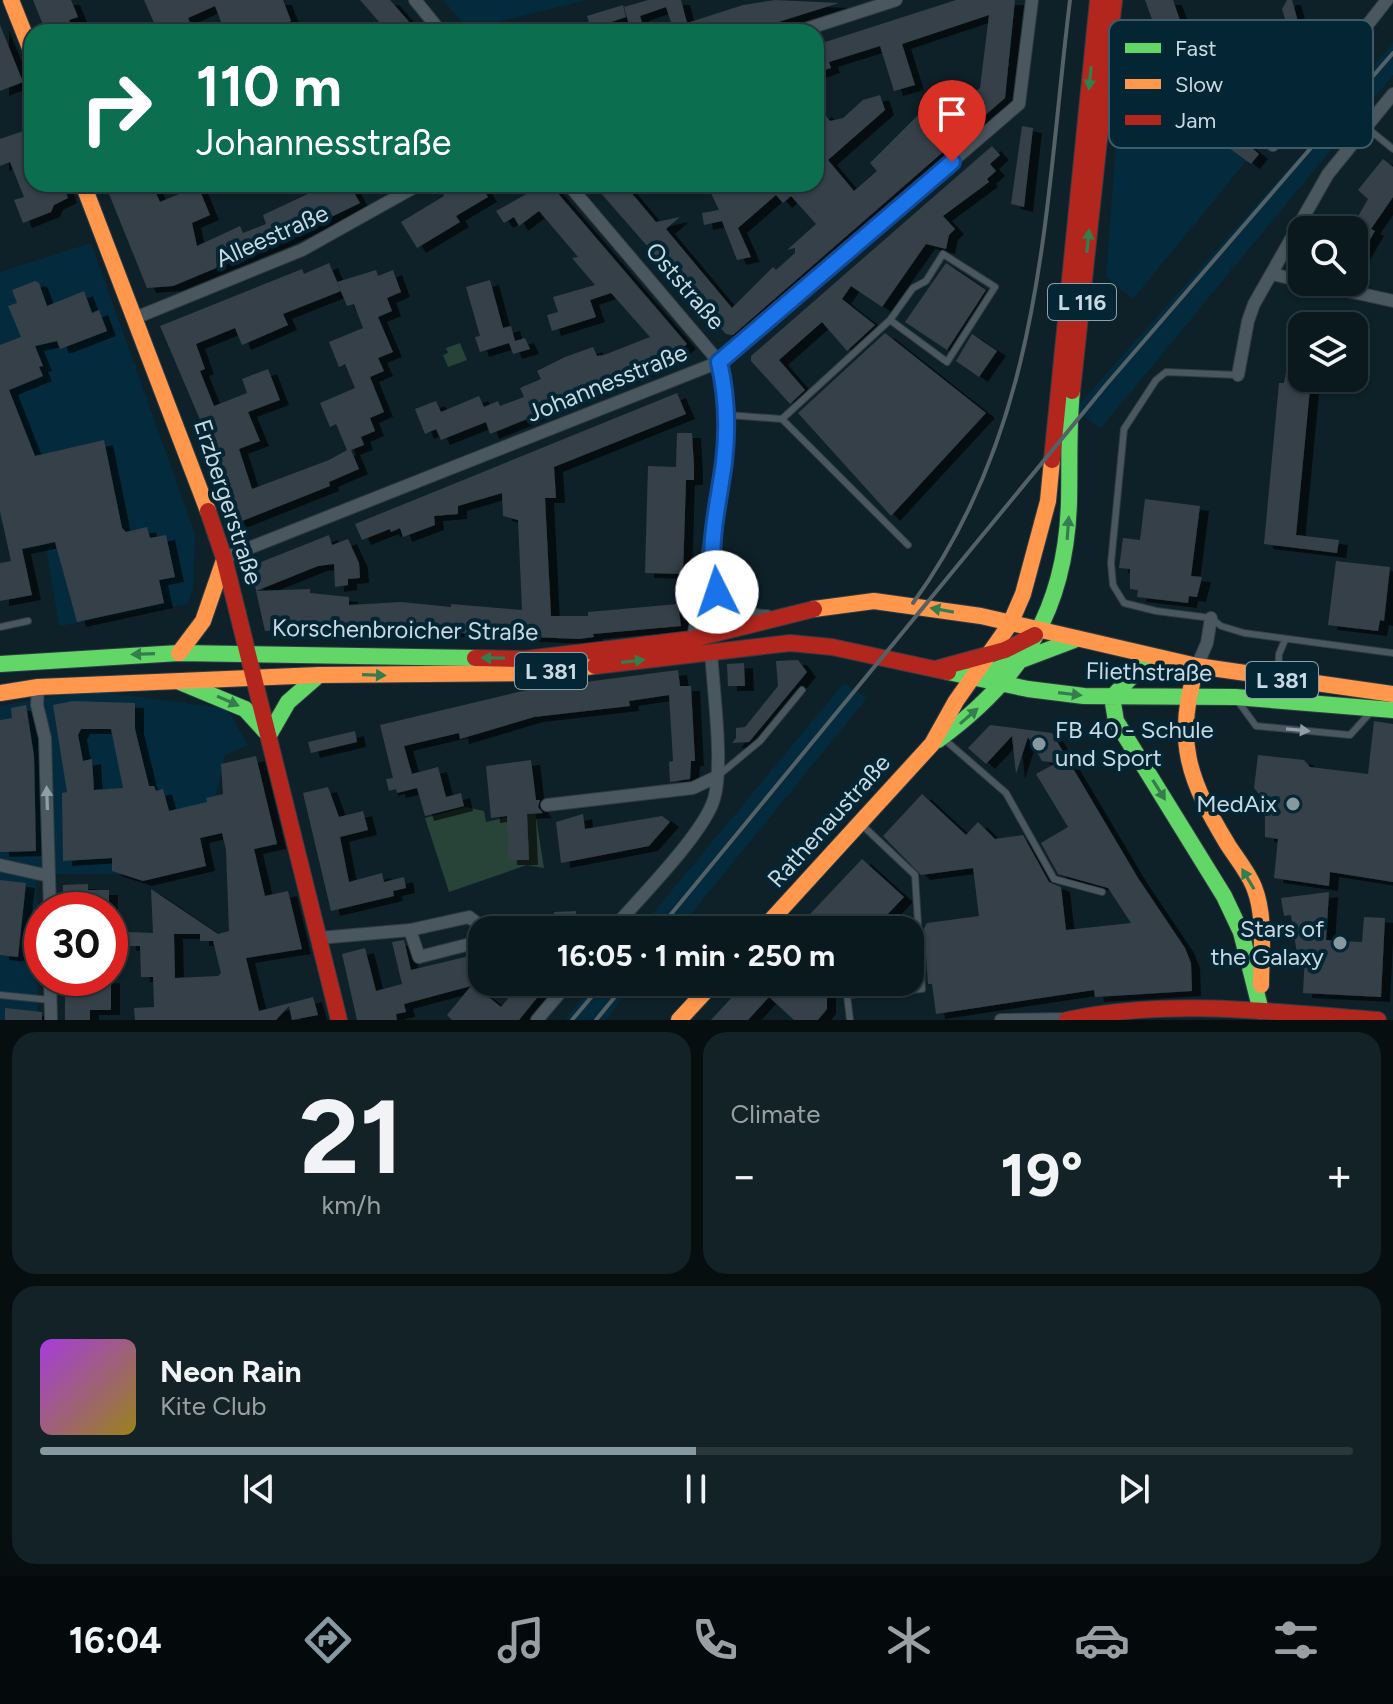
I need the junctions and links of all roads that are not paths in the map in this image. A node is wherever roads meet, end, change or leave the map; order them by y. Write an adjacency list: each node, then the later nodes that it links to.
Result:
1 (11, 0): 13 (main road)
2 (415, 0): 11 (street)
3 (896, 0): 8 (street)
4 (1032, 0): 29 (street, Johannesstraße)
5 (1098, 0): 39 (main road, L 116, one-way to 39)
6 (1114, 0): 9 (main road, L 116, one-way to 6)
7 (1387, 0): 10 (street)
8 (872, 4): 12 (street)
9 (1112, 20)
10 (1371, 20)
11 (434, 24)
12 (818, 24)
13 (24, 33)
14 (1109, 47): 41 (main road, L 116, one-way to 14)
15 (1393, 94): 16 (street)
16 (1373, 118)
17 (1373, 133): 19 (lane)
18 (1349, 148): 23 (street)
19 (1393, 149)
20 (86, 192): 27 (main road, Erzbergerstraße)
21 (406, 192): 27 (street, Alleestraße)
22 (575, 192): 29 (street, Oststraße)
23 (1272, 274): 24 (street); 30 (street)
24 (1288, 277)
25 (1368, 295): 26 (street)
26 (1393, 301)
27 (135, 318): 35 (main road, Erzbergerstraße)
28 (890, 320): 28 (lane); 32 (lane)
29 (719, 362): 31 (street, Oststraße); 35 (street, Johannesstraße)
30 (1238, 375): 37 (lane, Fliethstraße)
31 (728, 415): 32 (lane); 33 (street, Oststraße)
32 (782, 419): 34 (lane)
33 (713, 531): 36 (street, Oststraße); 42 (street, Oststraße)
34 (908, 545)
35 (224, 558): 46 (main road); 47 (main road, Erzbergerstraße)
36 (782, 617): 39 (main road, Korschenbroicher Straße / L 381, one-way to 36); 42 (main road, Korschenbroicher Straße / L 381)
37 (1211, 618): 44 (lane, Fliethstraße); 53 (street)
38 (28, 621): 40 (lane)
39 (1010, 624): 41 (main road, Korschenbroicher Straße / L 381); 49 (main road, Rathenaustraße / L 116)
40 (0, 627)
41 (1041, 631): 43 (main road, Fliethstraße / L 381); 49 (main road); 51 (main road, Rathenaustraße / L 116)
42 (693, 639): 47 (main road, Korschenbroicher Straße / L 381, one-way to 47)
43 (1074, 640): 50 (main road, Fliethstraße / L 381); 51 (main road)
44 (1285, 640): 48 (lane, Fliethstraße); 58 (lane)
45 (711, 651): 54 (main road, Korschenbroicher Straße / L 381); 55 (main road, Korschenbroicher Straße / L 381, one-way to 45); 72 (street)
46 (179, 653): 47 (main road, Korschenbroicher Straße / L 381); 52 (main road, Korschenbroicher Straße / L 381, one-way to 52)
47 (249, 653): 57 (main road, Erzbergerstraße)
48 (1393, 653)
49 (990, 654): 54 (main road); 56 (main road, Rathenaustraße / L 116)
50 (1151, 657): 53 (main road, Fliethstraße / L 381); 66 (main road)
51 (1020, 660): 56 (main road); 60 (main road, Rathenaustraße / L 116)
52 (0, 664)
53 (1197, 666): 58 (main road, Fliethstraße / L 381); 65 (main road)
54 (934, 669): 56 (main road, Korschenbroicher Straße / L 381)
55 (319, 675): 57 (main road, Korschenbroicher Straße / L 381); 70 (main road)
56 (974, 678): 60 (main road, Korschenbroicher Straße / L 381); 71 (main road, Rathenaustraße / L 116)
57 (256, 679): 59 (main road, Korschenbroicher Straße / L 381); 70 (main road, Erzbergerstraße)
58 (1278, 679): 64 (main road, Fliethstraße / L 381)
59 (177, 681): 61 (main road, Korschenbroicher Straße / L 381); 70 (main road, one-way to 70)
60 (1001, 683): 66 (main road, Fliethstraße / L 381, one-way to 66); 71 (main road, Rathenaustraße / L 116, one-way to 60)
61 (38, 687): 63 (main road, Korschenbroicher Straße / L 381); 76 (street, one-way to 61)
62 (802, 690): 72 (lane)
63 (0, 693)
64 (1393, 694)
65 (1185, 696): 66 (main road, Fliethstraße / L 381); 67 (main road, Fliethstraße / L 381); 88 (main road, one-way to 65)
66 (1112, 697): 88 (main road, one-way to 88)
67 (1235, 697): 68 (main road, Fliethstraße / L 381); 68 (lane, one-way to 68)
68 (1373, 708): 69 (main road, Fliethstraße / L 381)
69 (1393, 710)
70 (269, 735): 82 (main road, Erzbergerstraße)
71 (937, 741): 74 (main road, Rathenaustraße / L 116); 78 (lane)
72 (716, 777): 73 (street); 79 (street)
73 (547, 805)
74 (859, 822): 80 (main road, Rathenaustraße / L 116); 93 (lane)
75 (0, 865): 76 (street)
76 (49, 876): 77 (street)
77 (49, 892)
78 (1102, 892)
79 (624, 916)
80 (775, 916)
81 (410, 930): 81 (street); 82 (street)
82 (319, 938): 90 (main road, Erzbergerstraße)
83 (0, 995): 87 (lane)
84 (50, 996): 87 (street)
85 (557, 996): 91 (street)
86 (701, 996): 92 (main road)
87 (50, 1000): 89 (street)
88 (1262, 1015): 95 (main road); 96 (main road)
89 (51, 1020)
90 (339, 1020)
91 (537, 1020)
92 (679, 1020)
93 (850, 1020)
94 (1001, 1020): 95 (street)
95 (1068, 1020)
96 (1378, 1020)

